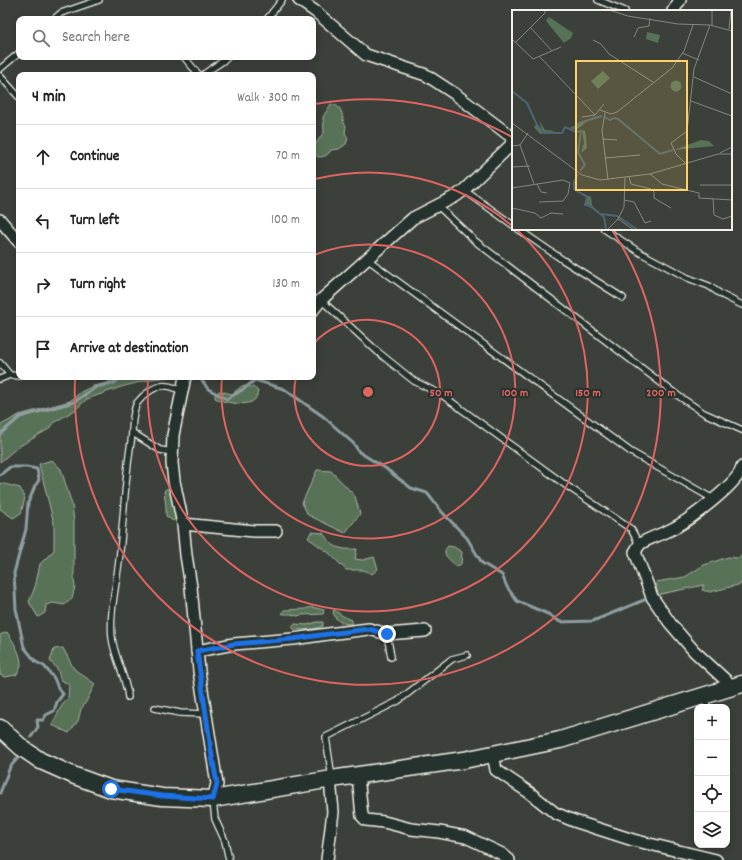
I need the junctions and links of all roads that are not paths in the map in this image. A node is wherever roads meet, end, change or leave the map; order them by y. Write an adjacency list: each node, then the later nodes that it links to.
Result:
1 (99, 0): 8 (lane)
2 (282, 0): 9 (lane)
3 (299, 0): 18 (street)
4 (598, 0): 6 (lane)
5 (680, 0): 7 (street)
6 (623, 10)
7 (674, 10)
8 (58, 16)
9 (270, 16)
10 (16, 56): 13 (lane)
11 (186, 60): 14 (lane)
12 (225, 60): 15 (lane)
13 (0, 69)
14 (196, 72)
15 (207, 72)
16 (0, 76): 17 (lane)
17 (16, 94)
18 (512, 137)
19 (512, 144): 20 (street)
20 (464, 190): 21 (street); 23 (lane)
21 (437, 205): 27 (street); 38 (lane)
22 (0, 220): 26 (street)
23 (512, 224)
24 (519, 230): 28 (lane)
25 (606, 230): 30 (lane)
26 (16, 239)
27 (366, 259): 29 (street); 42 (lane)
28 (623, 298)
29 (321, 300): 31 (street); 45 (lane)
30 (742, 305)
31 (316, 306)
32 (0, 363): 33 (lane)
33 (10, 374): 34 (lane); 35 (lane)
34 (16, 375)
35 (0, 379)
36 (184, 380): 37 (street)
37 (182, 391): 39 (lane); 40 (street)
38 (742, 430)
39 (132, 433): 40 (lane); 52 (lane)
40 (173, 452): 43 (street)
41 (742, 468): 42 (street)
42 (713, 500): 45 (street)
43 (183, 524): 44 (street); 48 (street)
44 (276, 531)
45 (640, 544): 51 (street)
46 (425, 631): 47 (street)
47 (387, 634): 48 (street); 50 (lane)
48 (197, 651): 55 (street)
49 (467, 655): 59 (lane)
50 (391, 657)
51 (737, 686): 53 (main road)
52 (128, 697)
53 (706, 701): 57 (main road)
54 (155, 708): 55 (lane)
55 (206, 714): 60 (street)
56 (0, 728): 60 (main road)
57 (494, 754): 58 (main road); 64 (street)
58 (358, 775): 59 (main road); 63 (street)
59 (331, 779): 60 (main road); 62 (street)
60 (213, 799): 61 (lane)
61 (229, 860)
62 (327, 860)
63 (509, 860)
64 (716, 860)

